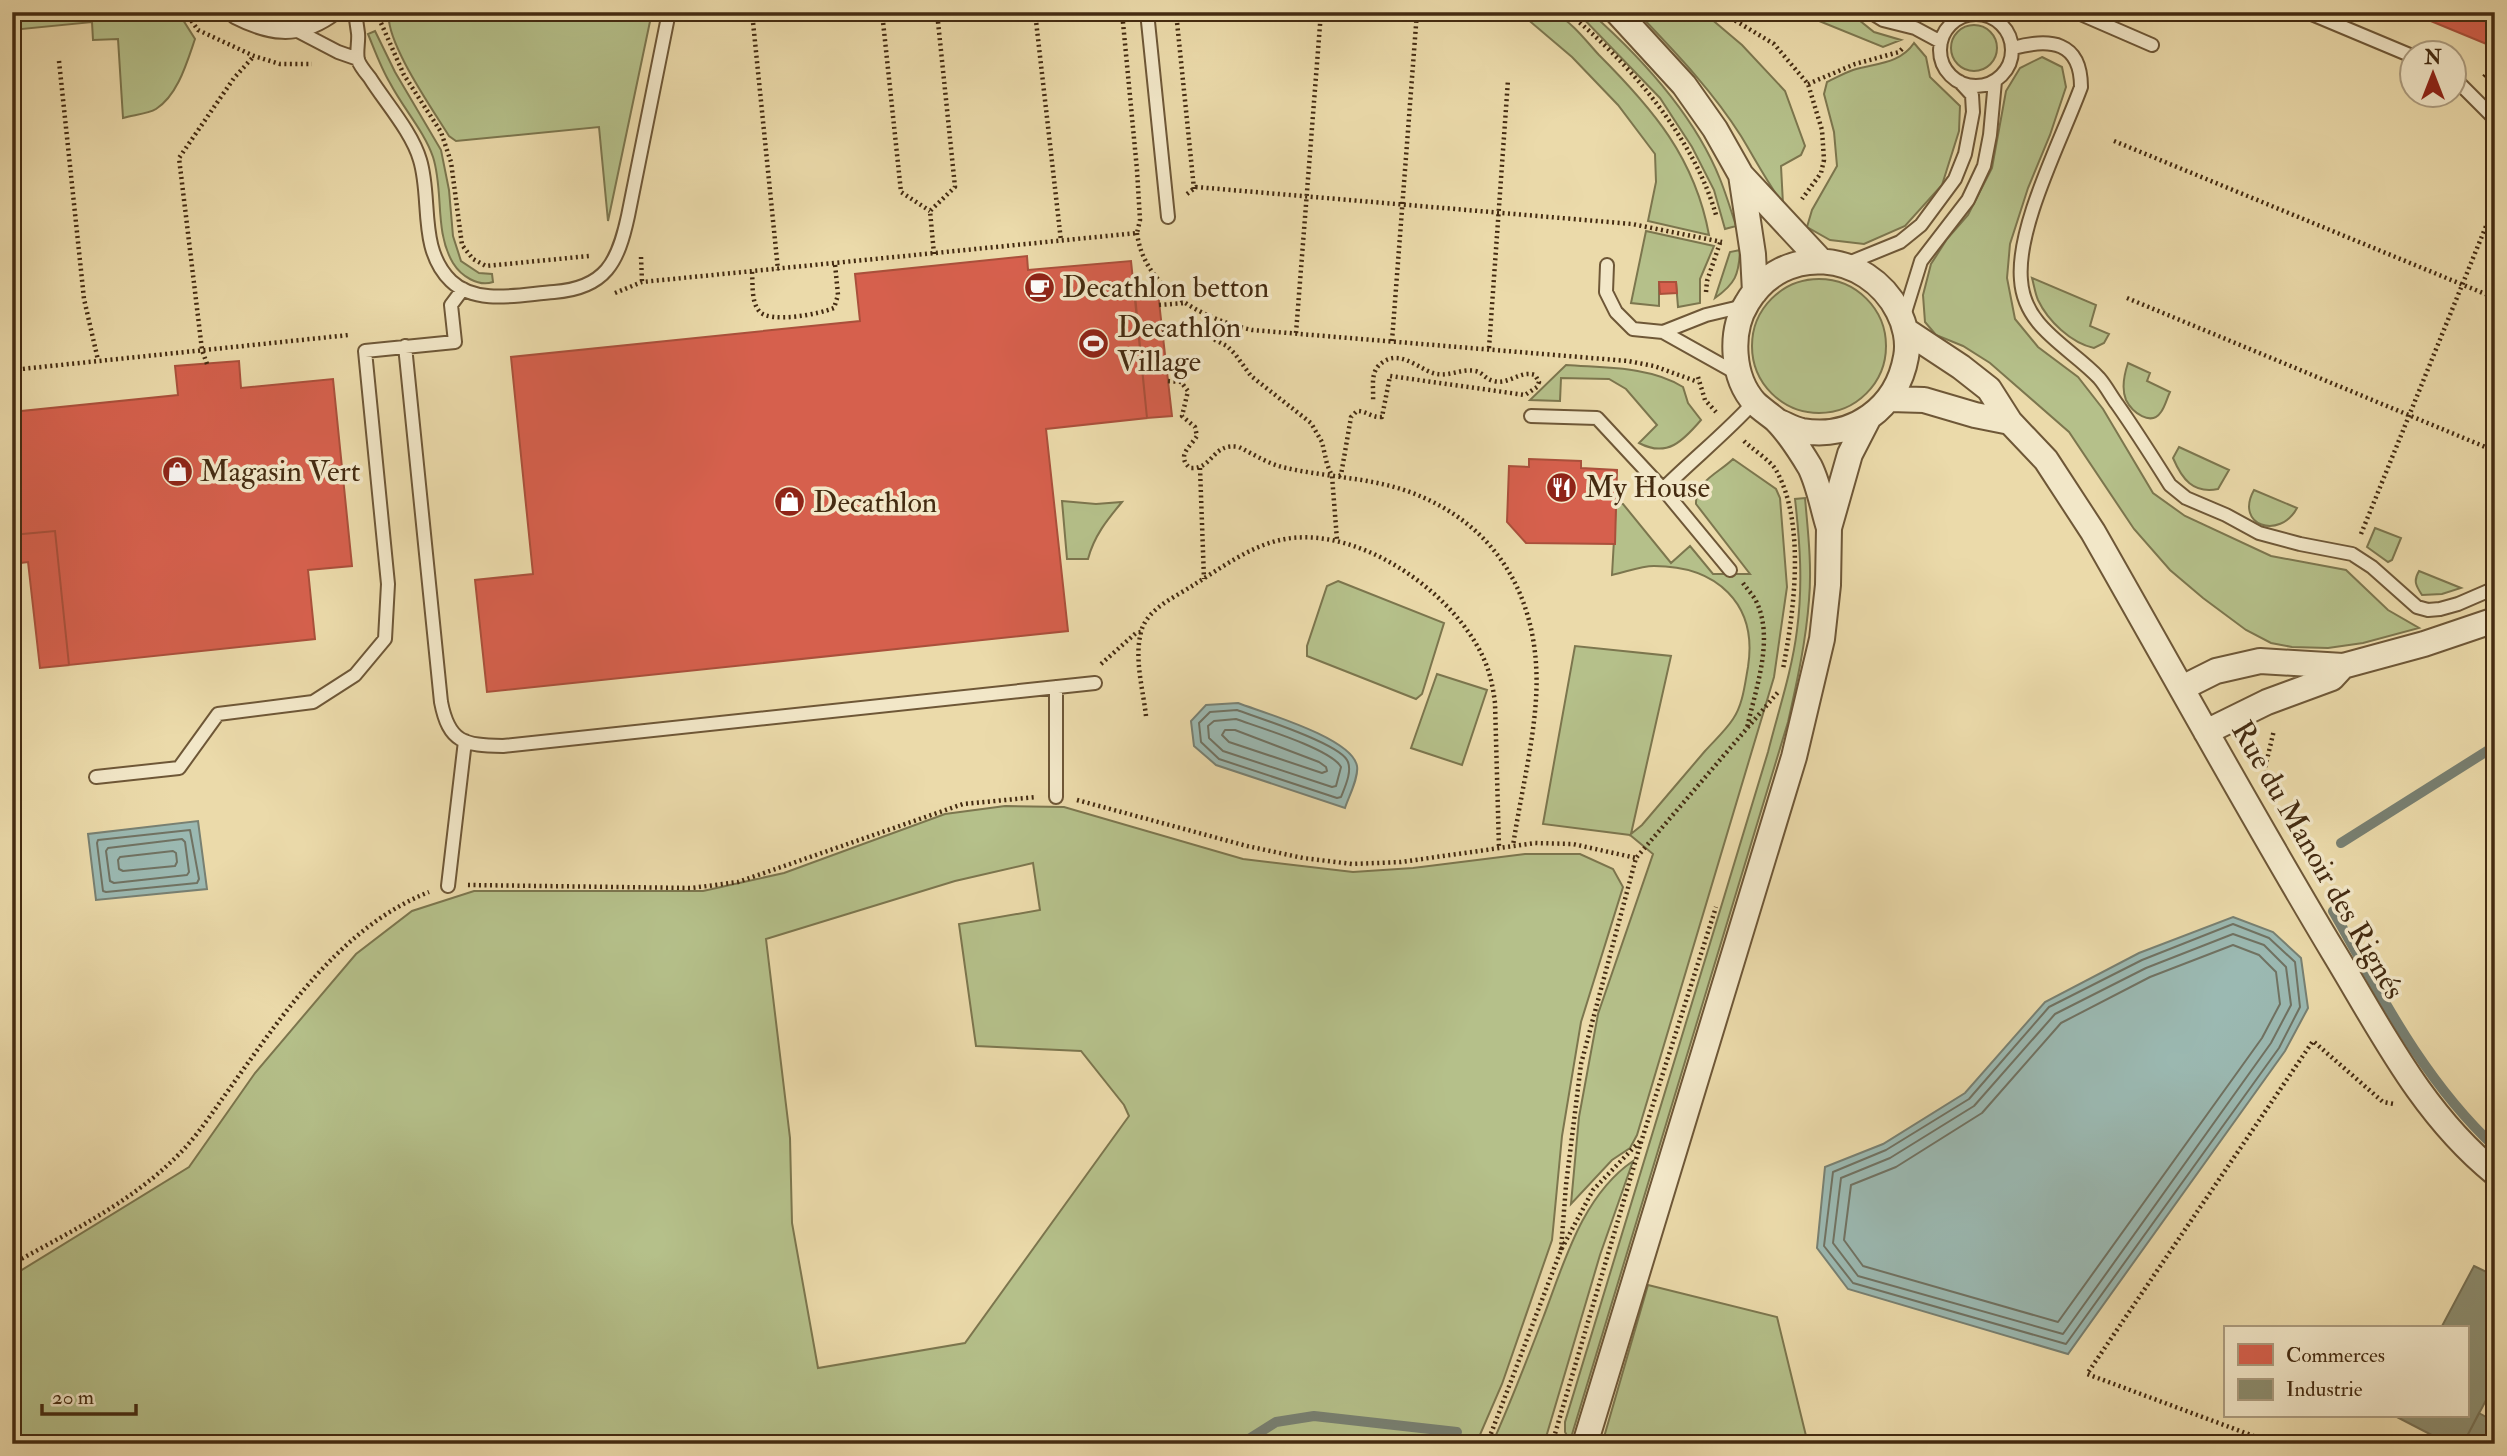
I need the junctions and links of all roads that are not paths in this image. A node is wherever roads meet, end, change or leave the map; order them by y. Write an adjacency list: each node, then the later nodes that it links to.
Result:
1 (238, 12): 11 (street)
2 (327, 12): 11 (street)
3 (355, 12): 16 (lane)
4 (669, 12): 26 (lane)
5 (1147, 12): 22 (lane)
6 (1617, 12): 21 (street)
7 (1870, 12): 12 (lane)
8 (2076, 12): 13 (lane)
9 (2307, 12): 15 (lane)
10 (1979, 13): 12 (lane); 14 (lane)
11 (290, 27): 16 (lane)
12 (1941, 42): 18 (lane)
13 (2152, 45)
14 (2013, 48): 17 (lane); 41 (lane)
15 (2398, 50)
16 (358, 59): 26 (lane)
17 (1995, 81): 18 (lane); 28 (lane)
18 (1960, 82): 24 (lane)
19 (2468, 91): 20 (lane)
20 (2495, 119)
21 (1741, 175): 23 (street); 27 (street)
22 (1168, 211)
23 (1821, 261): 24 (street); 27 (street)
24 (1846, 264): 28 (street)
25 (1606, 265): 29 (lane)
26 (463, 289): 30 (lane)
27 (1750, 299): 29 (lane); 31 (street)
28 (1904, 325): 32 (street); 37 (street, Rue du Manoir des Rignés)
29 (1663, 332): 31 (lane)
30 (405, 346): 48 (lane); 49 (lane)
31 (1739, 374): 33 (street)
32 (1890, 398): 35 (street); 37 (street)
33 (1754, 402): 36 (street); 38 (lane)
34 (1531, 416): 38 (lane)
35 (1868, 419): 36 (street); 39 (street)
36 (1777, 421): 39 (street)
37 (2010, 422): 46 (street, Rue du Manoir des Rignés)
38 (1663, 489): 40 (lane)
39 (1829, 528): 53 (street)
40 (1730, 570)
41 (2495, 588)
42 (2495, 620): 43 (street)
43 (2343, 666): 46 (street); 47 (street)
44 (1095, 683): 45 (lane)
45 (1056, 687): 48 (lane); 50 (lane)
46 (2182, 688): 47 (street, Rue du Manoir des Rignés)
47 (2206, 732): 52 (street, Rue du Manoir des Rignés)
48 (465, 741): 51 (lane)
49 (96, 777)
50 (1056, 797)
51 (448, 886)
52 (2495, 1173)
53 (1585, 1444)

